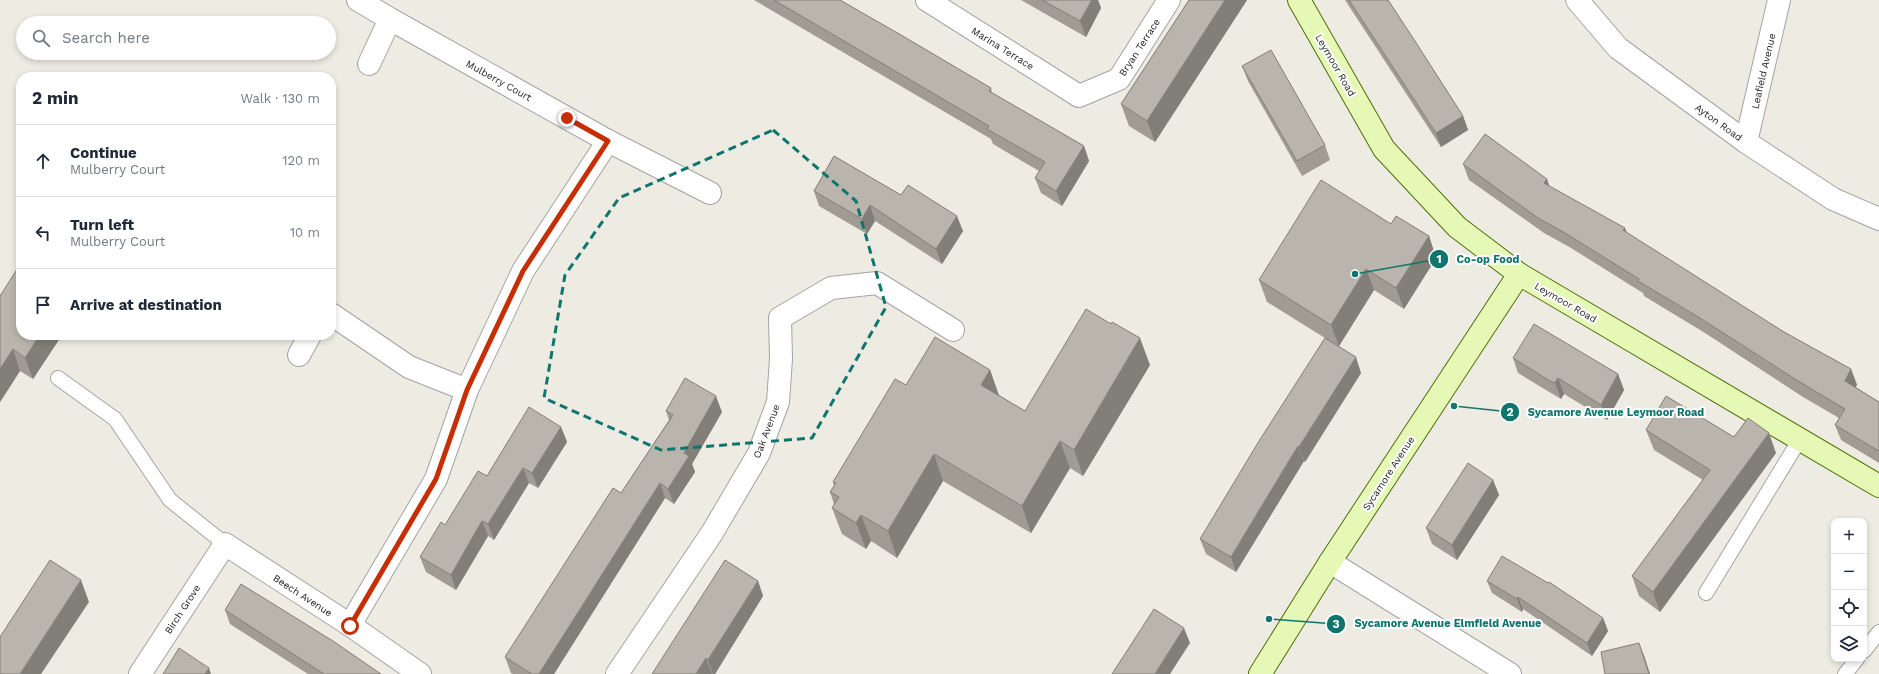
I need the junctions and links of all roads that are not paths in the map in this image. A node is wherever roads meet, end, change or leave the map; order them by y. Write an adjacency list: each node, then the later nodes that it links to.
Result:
1 (358, 0): 7 (street, Mulberry Court)
2 (927, 0): 9 (street, Marina Terrace)
3 (1169, 0): 9 (street, Bryan Terrace)
4 (1299, 0): 14 (street, Leymoor Road)
5 (1577, 0): 11 (street, Ayton Road)
6 (1779, 0): 11 (street, Leafield Avenue)
7 (390, 19): 8 (street); 10 (street, Mulberry Court)
8 (369, 64)
9 (1079, 96)
10 (608, 141): 12 (street, Mulberry Court); 20 (street)
11 (1746, 142): 13 (street, Ayton Road)
12 (710, 193)
13 (1879, 219)
14 (1519, 274): 21 (street, Leymoor Road); 24 (street, Sycamore Avenue)
15 (336, 317): 20 (street)
16 (953, 330): 32 (street, Oak Avenue)
17 (307, 340): 18 (street)
18 (299, 355)
19 (58, 378): 23 (lane)
20 (467, 390): 26 (street)
21 (1800, 439): 22 (street, Leymoor Road); 25 (lane)
22 (1879, 486)
23 (224, 544): 26 (street, Beech Avenue); 30 (street, Birch Grove)
24 (1330, 562): 33 (street, Sycamore Avenue); 34 (street)
25 (1706, 593)
26 (350, 626): 31 (street, Beech Avenue)
27 (1879, 632): 28 (lane)
28 (1867, 647)
29 (1855, 662): 35 (lane)
30 (140, 674)
31 (420, 674)
32 (617, 674)
33 (1260, 674)
34 (1510, 674)
35 (1845, 674)

